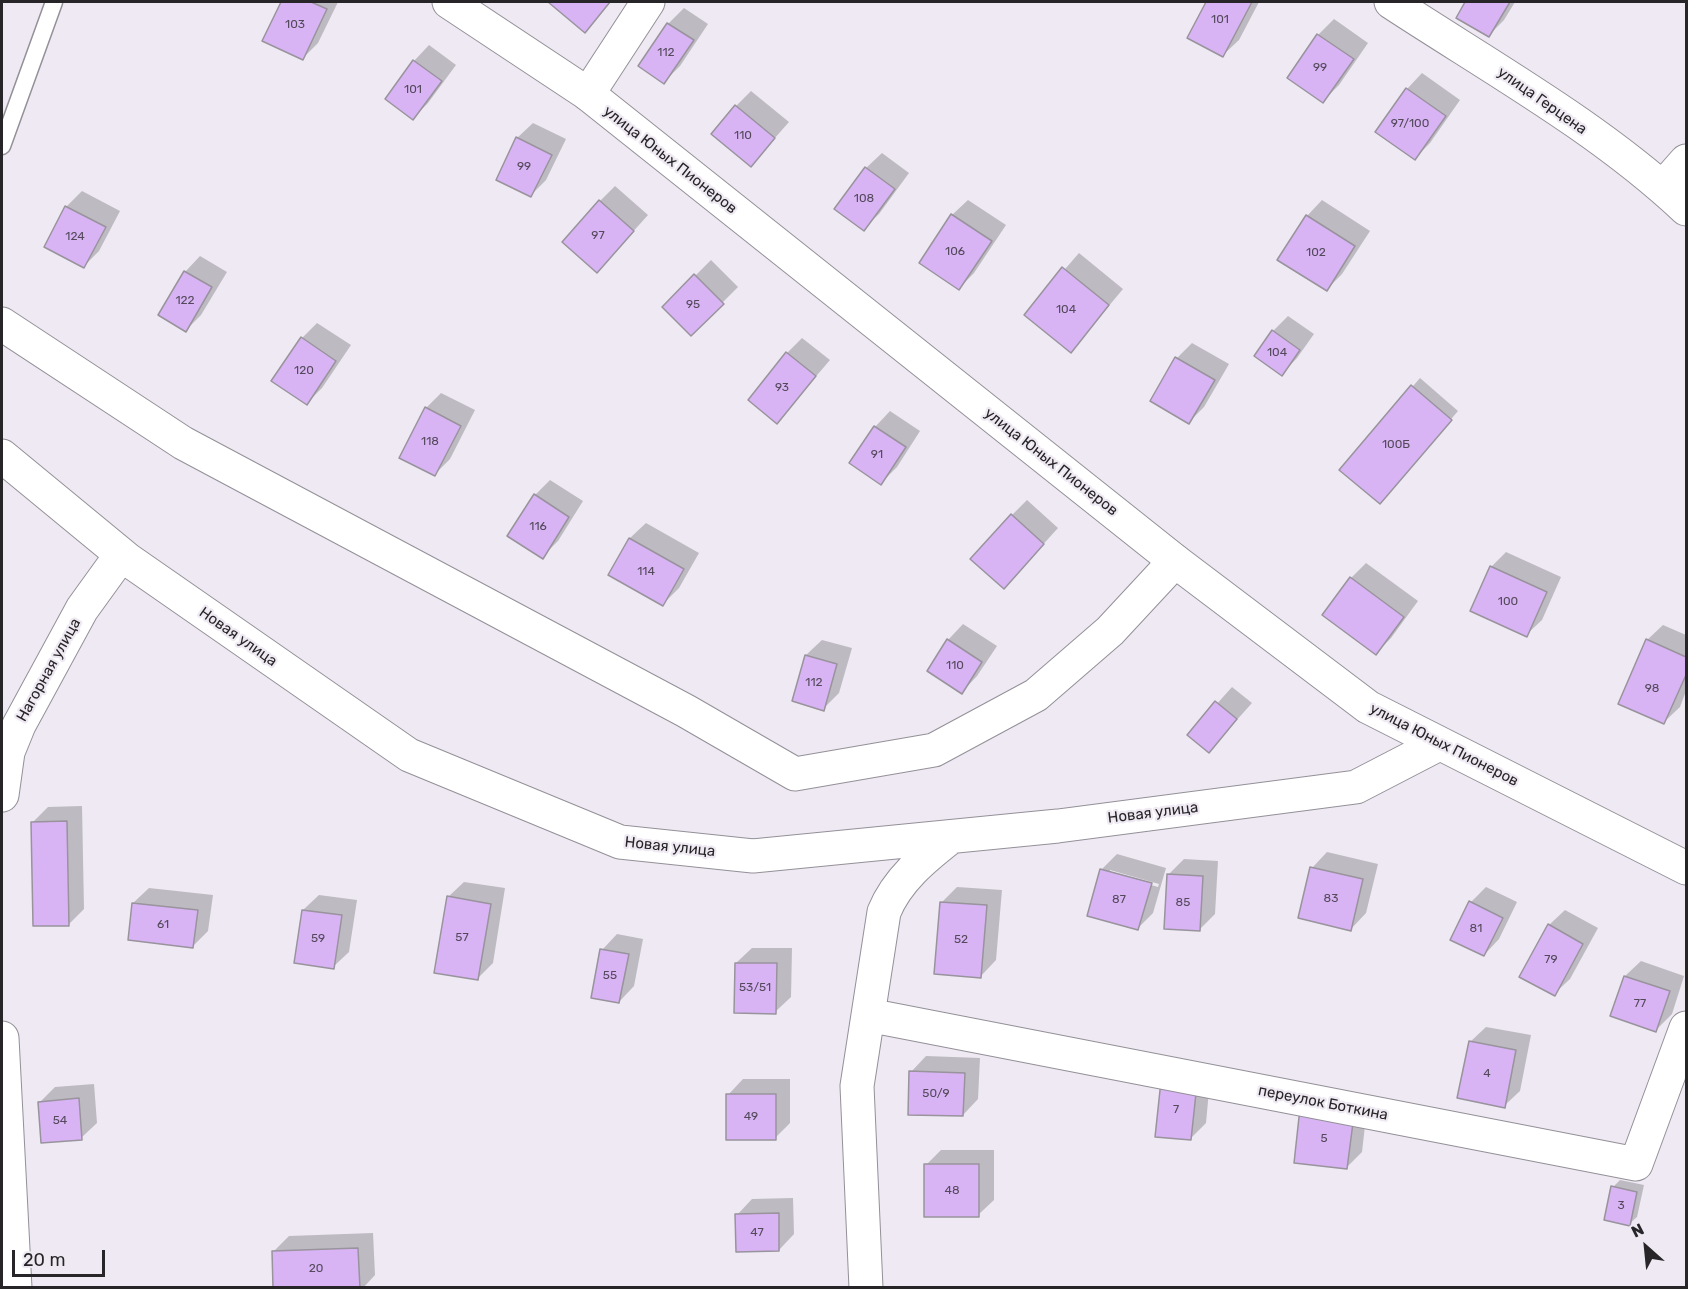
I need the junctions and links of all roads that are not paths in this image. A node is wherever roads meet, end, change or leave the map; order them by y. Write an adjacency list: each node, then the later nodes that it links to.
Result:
1 (54, 2): 6 (lane)
2 (449, 2): 5 (street, улица Юных Пионеров)
3 (648, 2): 5 (street)
4 (1391, 2): 8 (street, улица Герцена)
5 (588, 94): 13 (street, улица Юных Пионеров)
6 (2, 146)
7 (1686, 161): 8 (street)
8 (1663, 187): 9 (street, улица Герцена)
9 (1686, 209)
10 (2, 324): 13 (street)
11 (2, 456): 12 (street, Новая улица)
12 (121, 555): 15 (street, Нагорная улица); 16 (street, Новая улица)
13 (1175, 561): 14 (street, улица Юных Пионеров)
14 (1439, 744): 16 (street, Новая улица); 17 (street, улица Юных Пионеров)
15 (2, 795)
16 (951, 837): 18 (street)
17 (1686, 868)
18 (868, 1015): 19 (street, переулок Боткина); 22 (street)
19 (1686, 1028)
20 (2, 1038): 21 (street)
21 (15, 1287)
22 (867, 1287)

